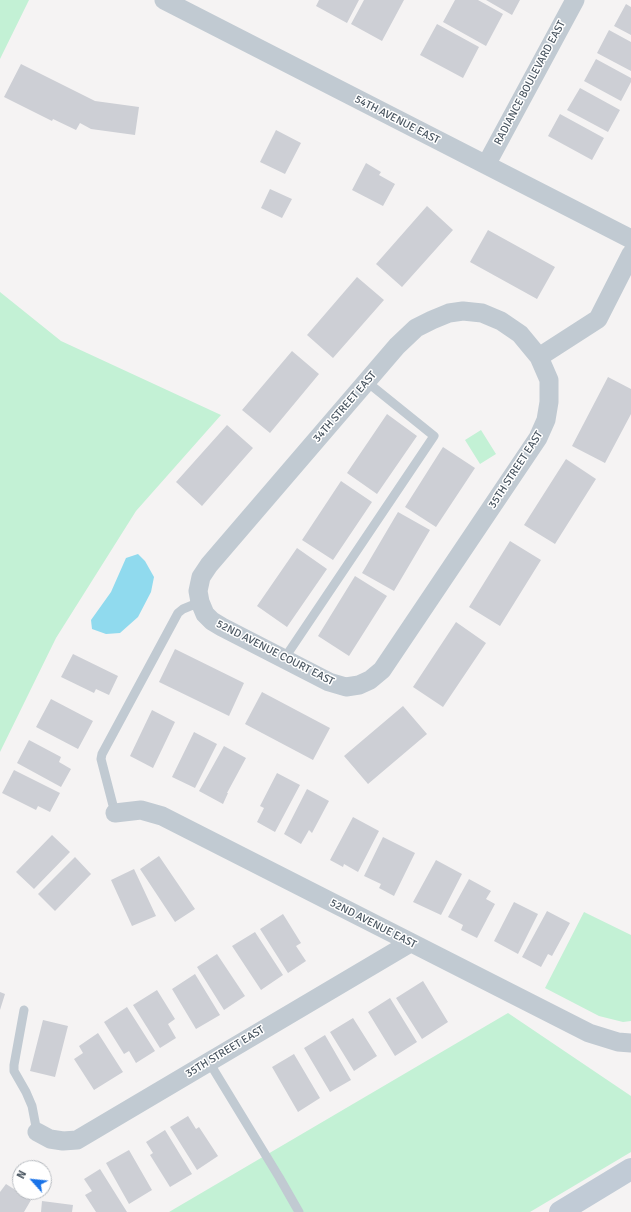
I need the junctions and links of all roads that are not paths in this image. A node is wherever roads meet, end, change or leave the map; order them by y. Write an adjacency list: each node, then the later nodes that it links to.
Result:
1 (164, 0): 3 (street, 54TH AVENUE EAST)
2 (575, 0): 3 (street, RADIANCE BOULEVARD EAST)
3 (486, 165): 4 (street, 54TH AVENUE EAST)
4 (631, 240)
5 (631, 254): 6 (street)
6 (539, 357): 7 (street, 34TH STREET EAST); 10 (street, 35TH STREET EAST)
7 (367, 382): 8 (street, 34TH STREET EAST); 9 (lane)
8 (200, 602): 9 (street, 52ND AVENUE COURT EAST); 11 (lane)
9 (284, 660): 10 (street, 52ND AVENUE COURT EAST)
10 (359, 685)
11 (114, 814): 12 (street, 52ND AVENUE EAST)
12 (410, 943): 14 (street, 52ND AVENUE EAST); 15 (street, 35TH STREET EAST)
13 (24, 1010): 16 (lane)
14 (631, 1043)
15 (209, 1062): 16 (street, 35TH STREET EAST); 18 (lane)
16 (36, 1132)
17 (631, 1170): 19 (street)
18 (299, 1212)
19 (560, 1212)

